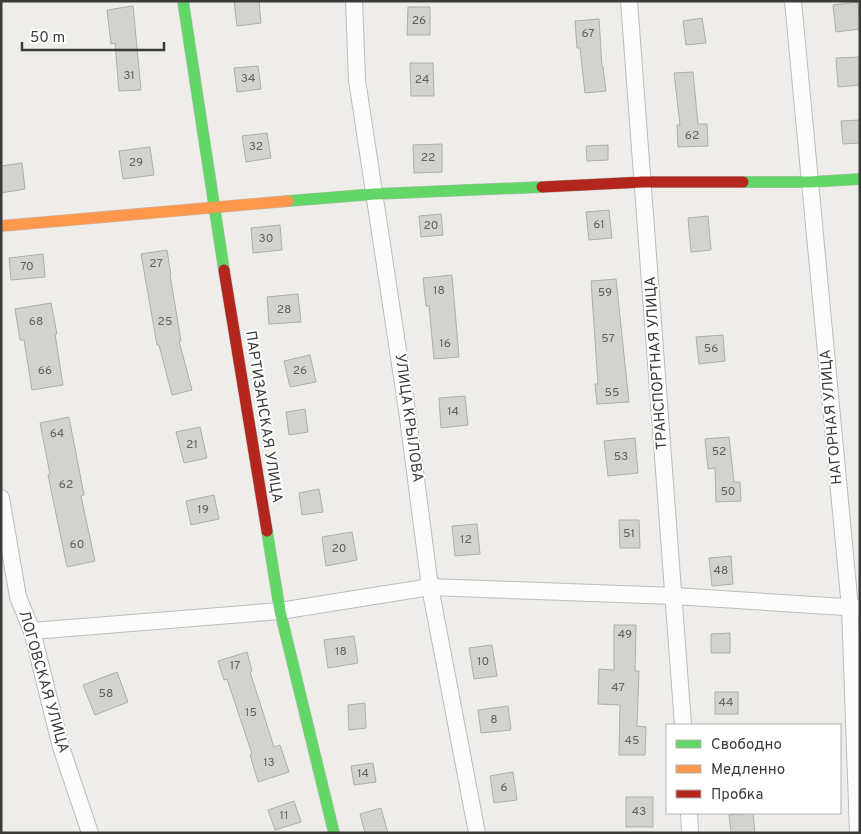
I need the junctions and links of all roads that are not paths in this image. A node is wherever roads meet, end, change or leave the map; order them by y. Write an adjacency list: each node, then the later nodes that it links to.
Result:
1 (183, 1): 9 (street, ПАРТИЗАНСКАЯ УЛИЦА)
2 (354, 1): 8 (street, УЛИЦА КРЫЛОВА)
3 (630, 1): 6 (street, ТРАНСПОРТНАЯ УЛИЦА)
4 (793, 1): 7 (street, НАГОРНАЯ УЛИЦА)
5 (860, 179): 7 (street)
6 (643, 182): 7 (street); 8 (street); 13 (street, ТРАНСПОРТНАЯ УЛИЦА)
7 (810, 182): 14 (street, НАГОРНАЯ УЛИЦА)
8 (375, 194): 9 (street); 12 (street, УЛИЦА КРЫЛОВА)
9 (214, 207): 10 (street); 15 (street, ПАРТИЗАНСКАЯ УЛИЦА)
10 (1, 226)
11 (1, 498): 16 (street, ЛОГОВСКАЯ УЛИЦА)
12 (430, 587): 13 (street); 15 (street); 21 (street, УЛИЦА КРЫЛОВА)
13 (674, 596): 14 (street); 17 (street, ТРАНСПОРТНАЯ УЛИЦА)
14 (855, 608): 23 (street, НАГОРНАЯ УЛИЦА)
15 (280, 611): 16 (street); 20 (street, ПАРТИЗАНСКАЯ УЛИЦА)
16 (32, 631): 19 (street, ЛОГОВСКАЯ УЛИЦА)
17 (683, 724)
18 (689, 814): 22 (street)
19 (90, 833)
20 (334, 833)
21 (477, 833)
22 (690, 833)
23 (858, 833)

